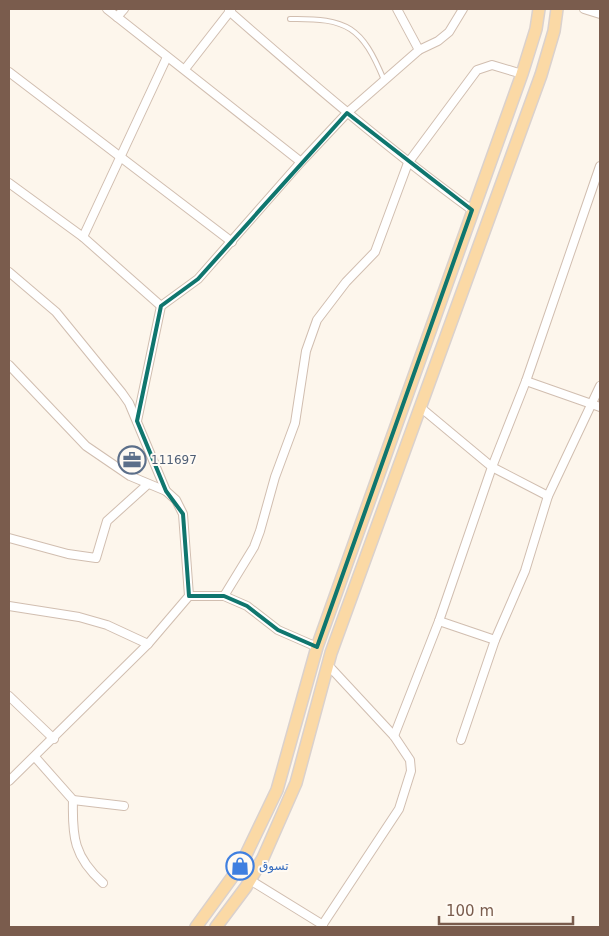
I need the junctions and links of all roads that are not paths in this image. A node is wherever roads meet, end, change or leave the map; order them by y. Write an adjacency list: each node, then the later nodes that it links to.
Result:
1 (108, 9): 10 (street)
2 (124, 9): 10 (street)
3 (397, 9): 12 (street)
4 (539, 9): 16 (main road)
5 (557, 9): 33 (main road)
6 (584, 9): 9 (street)
7 (231, 10): 14 (street); 18 (street)
8 (461, 10): 12 (street)
9 (600, 14)
10 (117, 17): 13 (street)
11 (290, 18): 17 (lane)
12 (419, 50): 17 (street)
13 (168, 57): 14 (street); 19 (street)
14 (185, 69): 20 (street)
15 (9, 72): 19 (street)
16 (522, 74): 21 (street); 24 (main road)
17 (384, 81): 18 (street)
18 (347, 113): 20 (street); 21 (street)
19 (120, 158): 25 (street); 26 (street)
20 (301, 162): 26 (street)
21 (408, 163): 24 (street); 41 (street)
22 (600, 166): 30 (street)
23 (9, 184): 25 (street)
24 (472, 210): 46 (main road)
25 (82, 237): 28 (street)
26 (232, 242): 28 (street)
27 (9, 272): 34 (street)
28 (161, 306): 34 (street)
29 (9, 365): 36 (street)
30 (526, 381): 32 (street); 35 (street)
31 (600, 386): 32 (street)
32 (597, 405): 38 (street)
33 (420, 407): 35 (street); 47 (main road)
34 (136, 421): 37 (street)
35 (492, 467): 38 (street); 43 (street)
36 (148, 484): 37 (street); 39 (street)
37 (166, 491): 40 (street)
38 (548, 496): 44 (street)
39 (9, 538)
40 (189, 596): 41 (street); 45 (street)
41 (224, 596): 46 (street)
42 (9, 606): 45 (street)
43 (439, 621): 44 (street); 49 (street)
44 (494, 640): 51 (street)
45 (148, 644): 50 (street)
46 (317, 647): 59 (main road)
47 (328, 665): 49 (street); 56 (main road)
48 (9, 696): 50 (street)
49 (394, 736): 58 (street)
50 (54, 739): 52 (street)
51 (461, 740)
52 (34, 757): 53 (street); 54 (street)
53 (9, 781)
54 (73, 800): 55 (street); 57 (street)
55 (124, 806)
56 (250, 880): 58 (street); 60 (main road)
57 (103, 883)
58 (322, 926)
59 (196, 927)
60 (216, 927)

